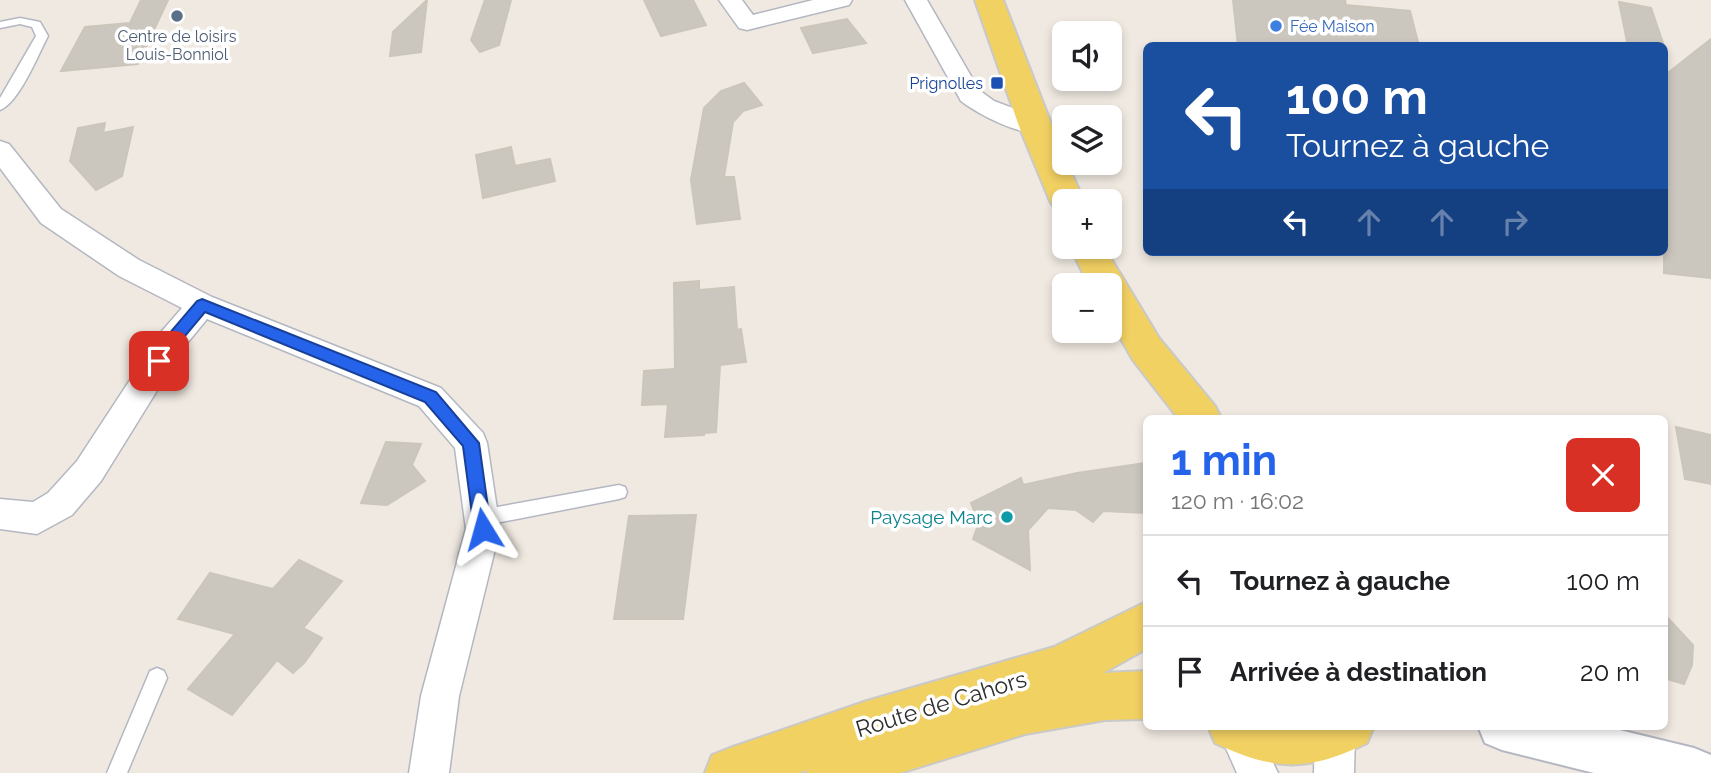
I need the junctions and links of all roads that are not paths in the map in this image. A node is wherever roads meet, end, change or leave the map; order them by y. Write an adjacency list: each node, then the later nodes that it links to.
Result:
1 (730, 0): 2 (street)
2 (841, 0)
3 (916, 0): 7 (street)
4 (989, 0): 7 (main road)
5 (0, 25): 6 (lane)
6 (0, 106)
7 (1035, 126): 9 (main road)
8 (0, 150): 10 (street)
9 (1061, 189)
10 (202, 305): 14 (street); 15 (street)
11 (1122, 310): 12 (main road)
12 (1192, 412)
13 (620, 492): 15 (lane)
14 (0, 514)
15 (481, 518): 25 (street)
16 (1143, 626): 26 (main road, Route de Cahors)
17 (157, 678): 24 (lane)
18 (1143, 695): 27 (main road, Route de Cahors)
19 (1235, 730): 28 (street)
20 (1241, 730): 23 (main road)
21 (1518, 730): 29 (main road)
22 (1622, 730): 30 (main road)
23 (1340, 745)
24 (117, 773)
25 (429, 773)
26 (730, 773)
27 (831, 773)
28 (1258, 773)
29 (1694, 773)
30 (1707, 773)

